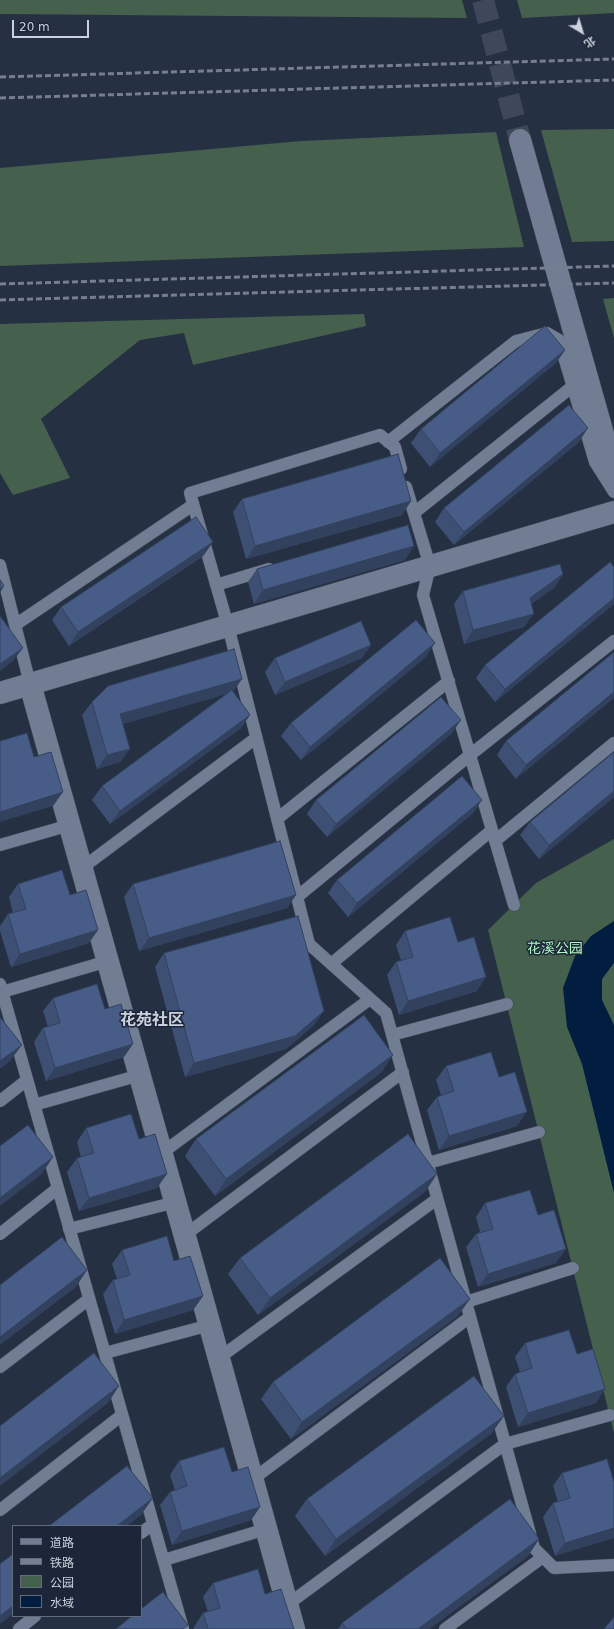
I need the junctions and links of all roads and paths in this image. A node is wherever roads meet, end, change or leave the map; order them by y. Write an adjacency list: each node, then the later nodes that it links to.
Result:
1 (520, 140): 4 (street)
2 (573, 386): 3 (lane); 5 (lane); 8 (lane)
3 (388, 442): 6 (lane); 8 (lane)
4 (614, 473)
5 (614, 492)
6 (194, 505): 14 (lane); 15 (lane)
7 (614, 512): 13 (street)
8 (414, 513): 9 (lane)
9 (418, 525): 10 (lane); 13 (lane)
10 (403, 529)
11 (283, 565): 14 (lane)
12 (0, 566): 15 (lane)
13 (430, 566): 16 (street); 18 (lane)
14 (216, 584): 16 (lane)
15 (15, 625): 19 (lane)
16 (228, 626): 19 (street); 21 (lane)
17 (614, 641): 23 (lane)
18 (449, 682): 23 (lane); 24 (lane)
19 (30, 684): 20 (street); 25 (street)
20 (0, 693)
21 (256, 738): 24 (lane); 28 (lane)
22 (614, 743): 26 (lane)
23 (470, 754): 26 (lane); 29 (lane)
24 (277, 819): 29 (lane)
25 (70, 824): 27 (lane); 28 (street)
26 (494, 836): 30 (lane); 32 (lane)
27 (0, 845)
28 (82, 868): 31 (street)
29 (297, 897): 32 (lane)
30 (514, 904)
31 (108, 961): 33 (lane); 38 (street)
32 (331, 964): 34 (lane)
33 (1, 988): 39 (lane)
34 (370, 999): 36 (lane); 43 (lane)
35 (506, 1004): 36 (lane)
36 (392, 1035): 37 (lane)
37 (403, 1072): 44 (lane); 50 (lane)
38 (140, 1075): 41 (lane); 43 (street)
39 (27, 1080): 40 (lane); 41 (lane)
40 (0, 1101)
41 (34, 1105): 45 (lane)
42 (539, 1132): 44 (lane)
43 (162, 1153): 47 (street)
44 (428, 1163): 46 (lane)
45 (58, 1188): 48 (lane); 49 (lane)
46 (437, 1199): 53 (lane); 57 (lane)
47 (176, 1202): 48 (lane); 50 (street)
48 (69, 1229): 52 (lane)
49 (0, 1234)
50 (185, 1235): 55 (street)
51 (573, 1268): 53 (lane)
52 (90, 1299): 56 (lane); 58 (lane)
53 (466, 1302): 54 (lane)
54 (470, 1317): 61 (lane); 62 (lane)
55 (210, 1325): 56 (lane); 57 (street)
56 (105, 1354): 59 (lane)
57 (219, 1358): 62 (street)
58 (0, 1367)
59 (122, 1415): 63 (lane); 64 (lane)
60 (610, 1415): 61 (lane)
61 (505, 1444): 67 (lane); 70 (lane)
62 (252, 1479): 65 (street)
63 (0, 1510)
64 (153, 1524): 66 (lane); 68 (lane)
65 (266, 1529): 68 (lane); 70 (street)
66 (142, 1532)
67 (543, 1557): 69 (lane); 75 (lane)
68 (164, 1560): 73 (lane)
69 (614, 1565)
70 (287, 1605): 74 (street)
71 (34, 1617): 72 (lane)
72 (19, 1629)
73 (183, 1629)
74 (294, 1629)
75 (445, 1629)

